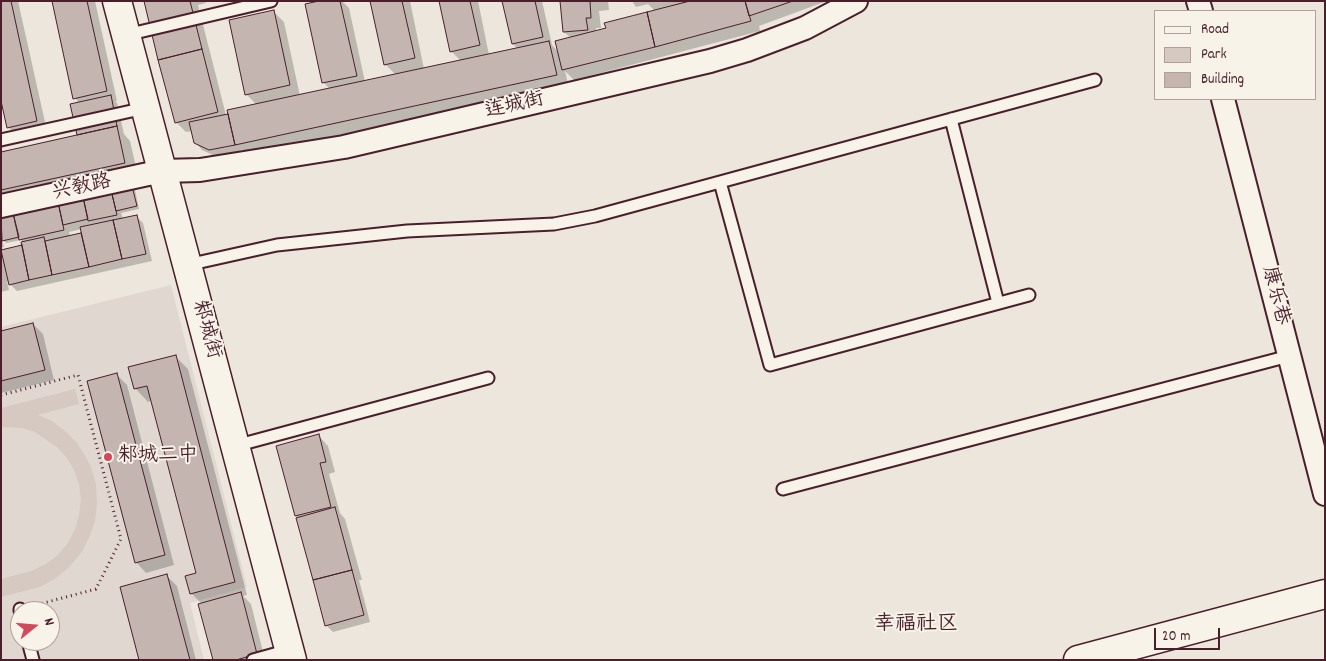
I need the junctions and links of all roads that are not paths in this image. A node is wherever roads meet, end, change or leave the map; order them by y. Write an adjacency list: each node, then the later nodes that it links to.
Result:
1 (117, 1): 4 (street, 邾城街)
2 (271, 1): 4 (lane)
3 (856, 1): 10 (street, 连城街)
4 (126, 35): 7 (street, 邾城街)
5 (1095, 80): 8 (lane)
6 (1223, 100): 16 (street, 康乐巷)
7 (145, 108): 9 (lane); 10 (street, 邾城街)
8 (951, 119): 11 (lane); 15 (lane)
9 (1, 140)
10 (162, 171): 12 (street, 兴教路); 13 (street, 邾城街)
11 (720, 182): 13 (lane); 15 (lane)
12 (1, 206)
13 (187, 264): 18 (street, 邾城街)
14 (1029, 295): 15 (lane)
15 (998, 303)
16 (1289, 356): 19 (lane); 20 (street, 康乐巷)
17 (488, 378): 18 (lane)
18 (235, 446): 22 (street, 邾城街)
19 (783, 489)
20 (1325, 494)
21 (1325, 594): 24 (street)
22 (291, 655): 23 (lane)
23 (253, 660)
24 (1078, 660)

